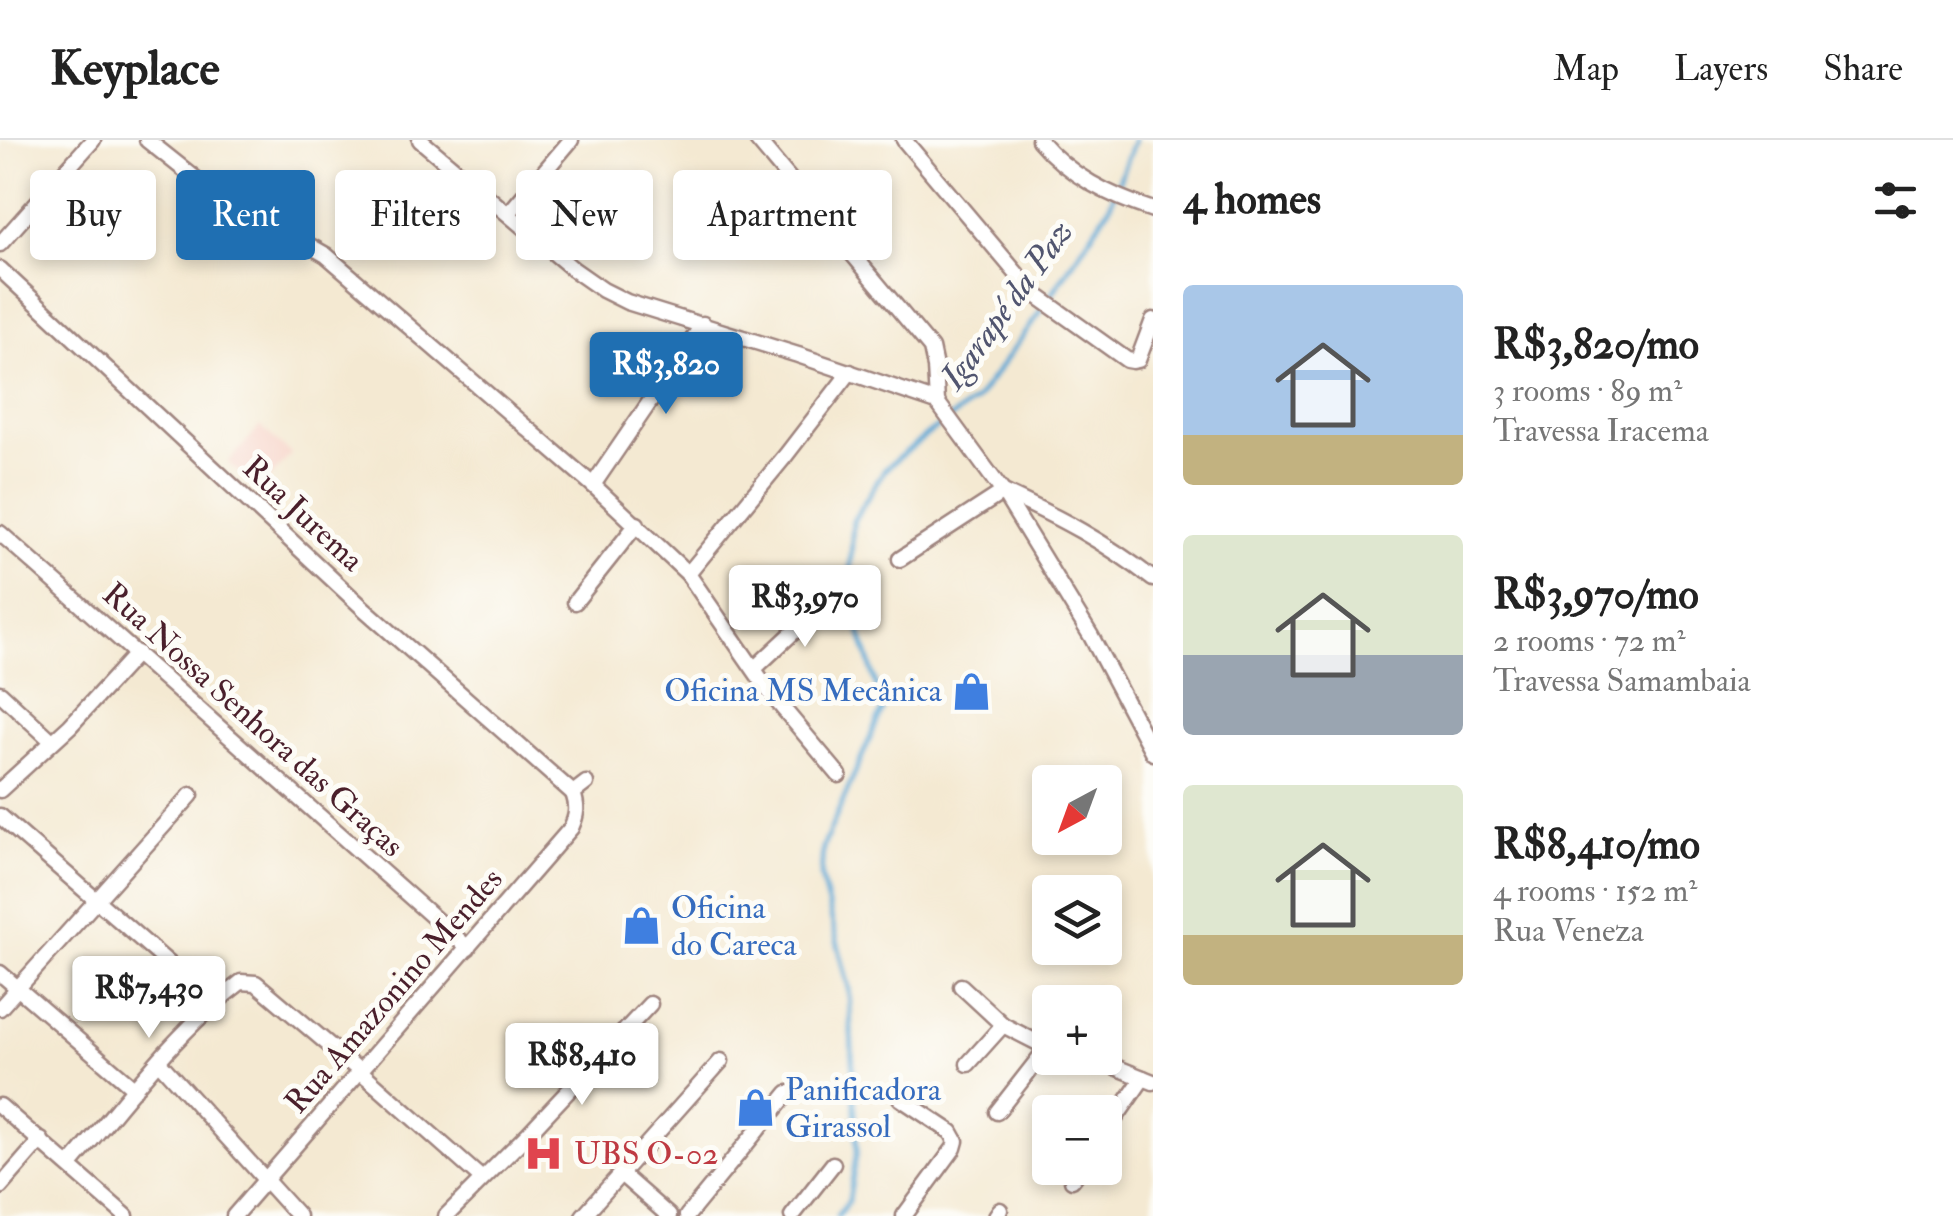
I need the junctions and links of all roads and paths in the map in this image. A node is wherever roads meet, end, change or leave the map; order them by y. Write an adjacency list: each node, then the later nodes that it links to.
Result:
1 (93, 140): 10 (street)
2 (147, 140): 16 (street)
3 (420, 140): 9 (street)
4 (571, 140): 9 (street)
5 (758, 140): 15 (street)
6 (904, 140): 12 (street)
7 (1039, 140): 8 (street)
8 (1153, 210)
9 (509, 213): 13 (street)
10 (0, 244)
11 (0, 270): 33 (street, Rua Jurema)
12 (1153, 320)
13 (703, 324): 14 (street); 16 (street)
14 (850, 372): 15 (street); 21 (street)
15 (940, 406): 17 (street)
16 (594, 485): 18 (street)
17 (1003, 492): 20 (street); 22 (street); 29 (street)
18 (637, 524): 21 (street); 24 (street)
19 (0, 534): 25 (street, Rua Nossa Senhora das Graças)
20 (900, 559)
21 (688, 574): 26 (street)
22 (1153, 579)
23 (828, 600): 26 (street)
24 (575, 602)
25 (137, 653): 28 (street); 37 (street, Rua Nossa Senhora das Graças)
26 (755, 668): 30 (street)
27 (0, 693): 28 (street)
28 (52, 742): 32 (street)
29 (1153, 753)
30 (839, 775)
31 (586, 783): 33 (street)
32 (0, 790)
33 (573, 794): 37 (street, Rua Amazonino Mendes)
34 (191, 795): 36 (street)
35 (0, 816): 36 (street)
36 (97, 902): 40 (street); 41 (street)
37 (468, 948): 51 (street, Rua Amazonino Mendes)
38 (0, 973): 40 (street)
39 (962, 986): 44 (street)
40 (18, 989): 43 (street); 53 (street)
41 (214, 1003): 47 (street); 51 (street)
42 (650, 1004): 63 (street)
43 (0, 1008)
44 (1004, 1026): 45 (street); 48 (street)
45 (1032, 1040)
46 (722, 1060): 62 (street)
47 (159, 1062): 53 (street); 64 (street)
48 (968, 1064)
49 (1032, 1069): 58 (street)
50 (1122, 1070): 52 (street)
51 (360, 1072): 63 (street); 64 (street, Rua Amazonino Mendes)
52 (1148, 1080): 57 (street)
53 (135, 1089): 61 (street)
54 (788, 1093): 72 (street)
55 (900, 1098): 74 (street)
56 (0, 1106): 59 (street)
57 (1122, 1111)
58 (997, 1112)
59 (42, 1140): 61 (street); 65 (street)
60 (834, 1164): 73 (street)
61 (70, 1166): 66 (street)
62 (621, 1174): 70 (street); 71 (street)
63 (482, 1179): 69 (street)
64 (266, 1182): 67 (street, Rua Amazonino Mendes); 68 (street)
65 (0, 1187)
66 (126, 1216)
67 (234, 1216)
68 (298, 1216)
69 (446, 1216)
70 (583, 1216)
71 (669, 1216)
72 (687, 1216)
73 (792, 1216)
74 (904, 1216)

